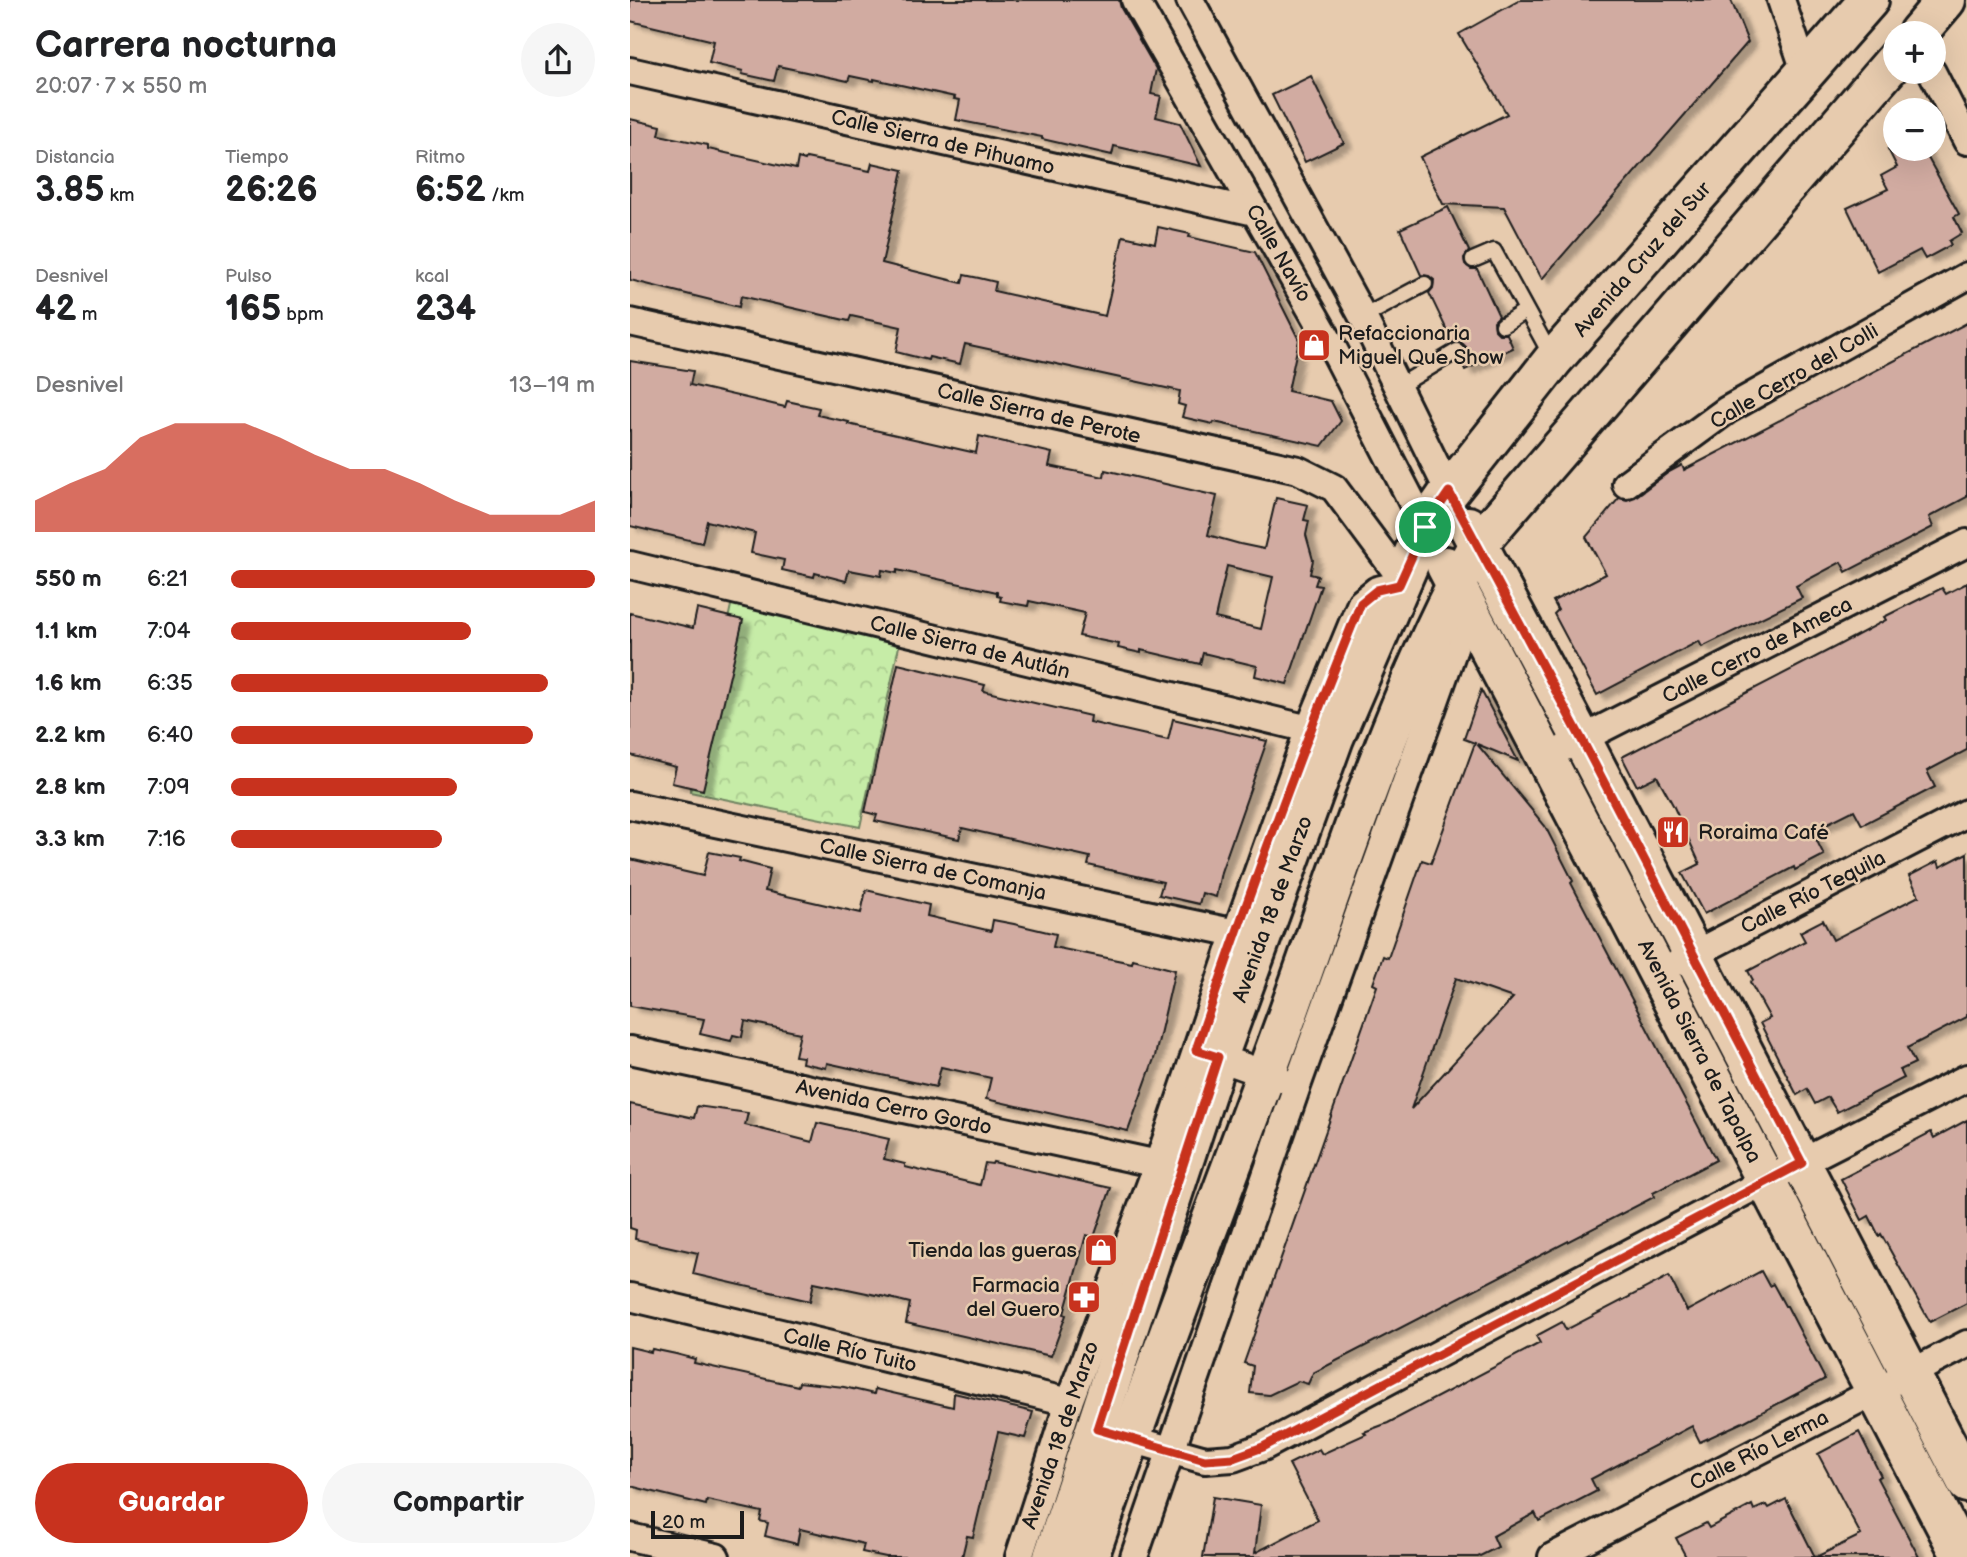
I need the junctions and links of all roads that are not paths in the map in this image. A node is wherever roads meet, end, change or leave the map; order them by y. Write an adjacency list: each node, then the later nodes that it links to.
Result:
1 (1135, 0): 10 (street, Calle Navío)
2 (1190, 0): 15 (street, Calle Navío)
3 (1780, 0): 6 (street)
4 (1869, 0): 6 (main road, Avenida Cruz del Sur)
5 (630, 71): 10 (street, Calle Sierra de Pihuamo)
6 (1805, 74): 19 (main road, Avenida Cruz del Sur)
7 (1883, 74): 25 (main road)
8 (1938, 84): 9 (street)
9 (1967, 141)
10 (1255, 212): 23 (street, Calle Navío)
11 (1473, 260): 14 (lane)
12 (1967, 276): 21 (street, Calle Cerro del Colli)
13 (1425, 284): 15 (lane)
14 (1525, 311): 17 (lane); 19 (lane)
15 (1363, 317): 20 (street, Calle Navío)
16 (630, 322): 27 (street, Calle Sierra de Perote)
17 (1503, 325)
18 (1457, 351): 20 (lane)
19 (1553, 360): 22 (main road, Avenida Cruz del Sur)
20 (1399, 386): 22 (street, Calle Navío)
21 (1626, 484)
22 (1449, 492): 23 (main road, Avenida Cruz del Sur); 25 (main road, Calle Navío)
23 (1425, 527): 27 (main road, Avenida 18 de Marzo); 28 (main road, Calle Navío)
24 (1967, 543): 30 (street, Calle Cerro de Ameca)
25 (1478, 544): 28 (main road); 30 (main road, Avenida Sierra de Tapalpa)
26 (630, 565): 29 (street, Calle Sierra de Autlán)
27 (1400, 582): 29 (street, Avenida 18 de Marzo); 38 (main road, Avenida 18 de Marzo)
28 (1451, 593): 31 (main road, Avenida Sierra de Tapalpa); 40 (main road, Avenida 18 de Marzo)
29 (1309, 729): 34 (street, Avenida 18 de Marzo)
30 (1582, 740): 31 (street, Calle Cerro de Ameca); 35 (main road, Avenida Sierra de Tapalpa)
31 (1548, 757): 36 (main road, Avenida Sierra de Tapalpa)
32 (630, 805): 34 (street, Calle Sierra de Comanja)
33 (1967, 813): 35 (street, Calle Río Tequila)
34 (1236, 933): 38 (street, Avenida 18 de Marzo)
35 (1693, 954): 36 (street, Calle Río Tequila); 41 (main road, Avenida Sierra de Tapalpa)
36 (1659, 972): 43 (main road, Avenida Sierra de Tapalpa)
37 (630, 1050): 42 (street, Avenida Cerro Gordo)
38 (1207, 1054): 40 (street); 42 (street, Avenida 18 de Marzo); 49 (main road, Avenida 18 de Marzo)
39 (1967, 1078): 41 (street)
40 (1282, 1080): 49 (main road, Avenida 18 de Marzo); 50 (street, Avenida 18 de Marzo)
41 (1802, 1163): 43 (street); 46 (main road, Avenida Sierra de Tapalpa)
42 (1158, 1164): 48 (street, Avenida 18 de Marzo)
43 (1767, 1181): 47 (main road, Avenida Sierra de Tapalpa); 50 (street)
44 (630, 1297): 48 (street, Calle Río Tuito)
45 (1967, 1344): 46 (street, Calle Río Lerma)
46 (1910, 1373): 47 (street, Calle Río Lerma); 51 (main road, Avenida Sierra de Tapalpa)
47 (1876, 1391): 58 (street, Calle Río Lerma); 59 (main road, Avenida Sierra de Tapalpa)
48 (1069, 1402): 54 (street, Avenida 18 de Marzo)
49 (1113, 1434): 50 (street); 55 (main road, Avenida 18 de Marzo); 56 (main road, Avenida 18 de Marzo)
50 (1170, 1452): 57 (street, Avenida 18 de Marzo)
51 (1967, 1483)
52 (630, 1537): 53 (street)
53 (716, 1557)
54 (1019, 1557)
55 (1053, 1557)
56 (1089, 1557)
57 (1134, 1557)
58 (1552, 1557)
59 (1962, 1557)

